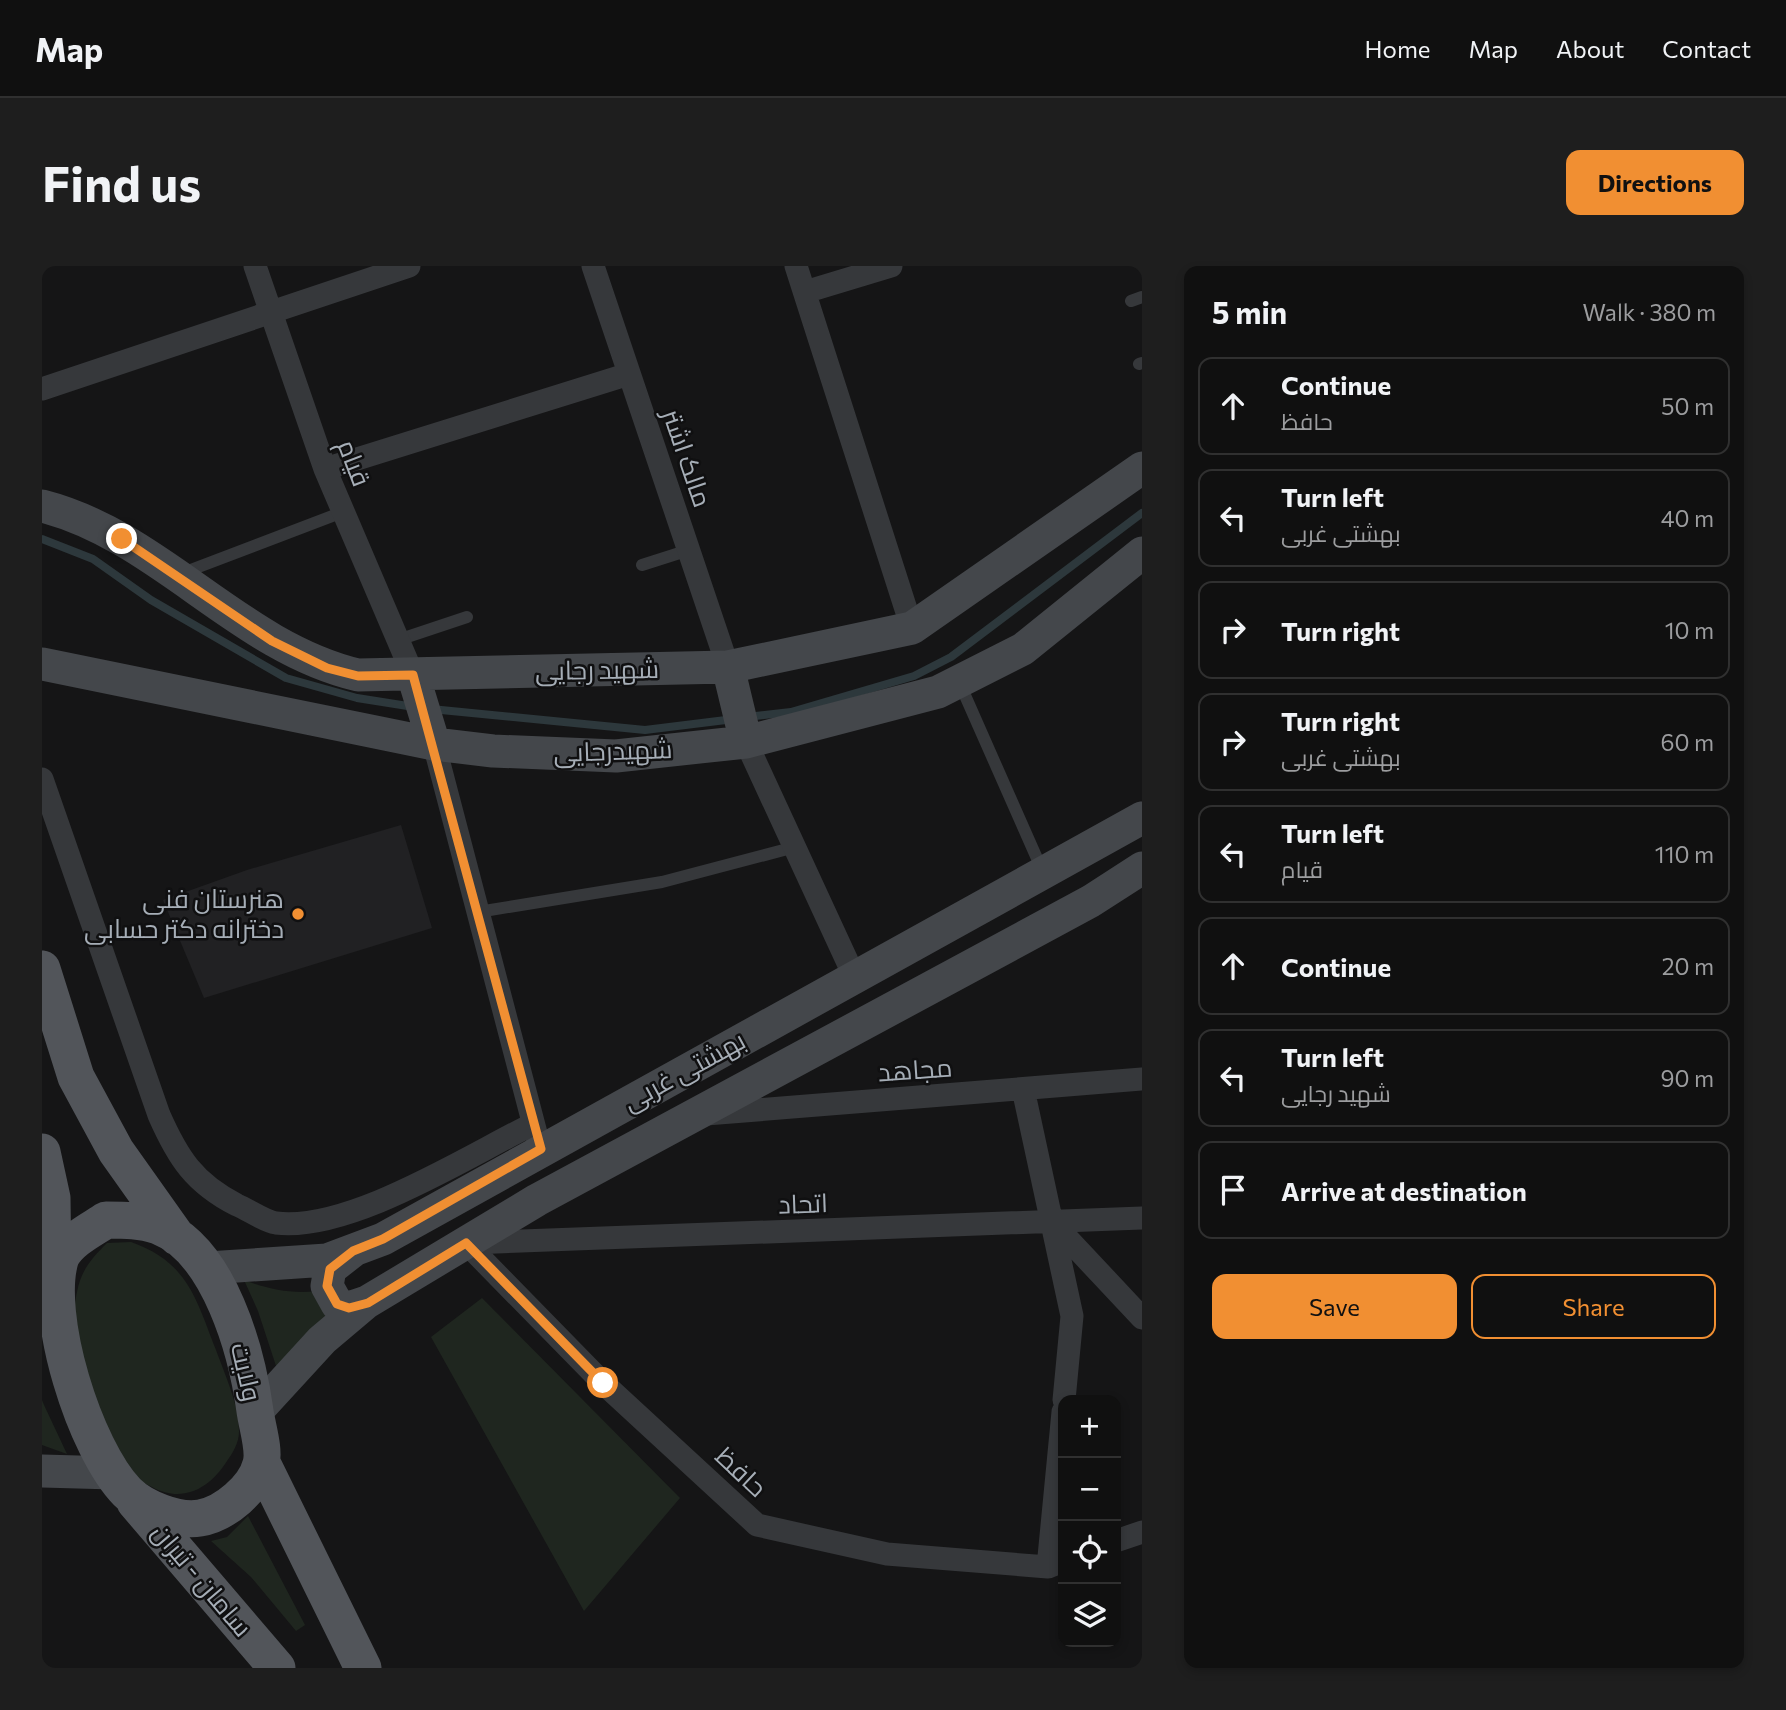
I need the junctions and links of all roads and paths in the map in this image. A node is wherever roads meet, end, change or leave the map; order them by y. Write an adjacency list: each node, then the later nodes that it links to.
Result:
1 (255, 266): 7 (street, قیام)
2 (409, 266): 7 (street)
3 (593, 266): 8 (street, مالک اشتر)
4 (796, 266): 6 (street)
5 (891, 266): 6 (street)
6 (805, 292): 19 (street)
7 (272, 312): 9 (street); 11 (street, قیام)
8 (629, 374): 11 (street); 14 (street, مالک اشتر)
9 (42, 389)
10 (1142, 468): 19 (street, شهید رجایی)
11 (325, 469): 13 (street, قیام)
12 (42, 506): 17 (street, شهید رجایی)
13 (343, 512): 17 (lane); 20 (street, قیام)
14 (689, 550): 16 (lane); 22 (street, مالک اشتر)
15 (1142, 553): 24 (street, شهیدرجایی)
16 (642, 565)
17 (176, 575): 23 (street, شهید رجایی)
18 (467, 617): 20 (lane)
19 (912, 628): 22 (street, شهید رجایی)
20 (398, 640): 23 (street, قیام)
21 (42, 664): 26 (street, شهیدرجایی)
22 (729, 667): 23 (street, شهید رجایی); 25 (street)
23 (413, 675): 26 (street)
24 (959, 681): 25 (street, شهیدرجایی); 31 (lane)
25 (746, 742): 26 (street, شهیدرجایی); 29 (street)
26 (434, 744): 32 (street)
27 (42, 779): 38 (street)
28 (1142, 818): 31 (street, بهشتی غربی)
29 (795, 846): 32 (lane); 34 (street)
30 (1142, 868): 37 (street, بهشتی غربی)
31 (1043, 873): 34 (street, بهشتی غربی)
32 (478, 912): 38 (street)
33 (42, 969): 42 (main road)
34 (855, 978): 38 (street, بهشتی غربی)
35 (1142, 1079): 36 (street, مجاهد)
36 (1023, 1089): 37 (street, مجاهد); 41 (street)
37 (692, 1115): 43 (street, بهشتی غربی)
38 (537, 1136): 44 (street, بهشتی غربی)
39 (42, 1152): 46 (main road)
40 (1142, 1218): 41 (street, اتحاد)
41 (1053, 1223): 43 (street, اتحاد); 48 (street); 50 (street)
42 (180, 1240): 45 (main road, ولایت); 46 (main road, ولایت)
43 (466, 1243): 47 (street, بهشتی غربی); 58 (street, حافظ)
44 (353, 1251): 45 (street, بهشتی غربی); 47 (street)
45 (208, 1268): 51 (main road, ولایت)
46 (53, 1287): 49 (main road, ولایت)
47 (368, 1303): 51 (street, بهشتی غربی)
48 (1142, 1318)
49 (47, 1331): 55 (main road, ولایت)
50 (1064, 1395)
51 (255, 1413): 53 (main road, ولایت)
52 (1061, 1458): 58 (street)
53 (262, 1463): 55 (main road, ولایت); 60 (main road)
54 (42, 1471): 55 (street)
55 (121, 1483): 59 (main road, سامان - تیران)
56 (1142, 1532): 57 (street)
57 (1121, 1539)
58 (1056, 1564)
59 (276, 1668)
60 (363, 1668)

